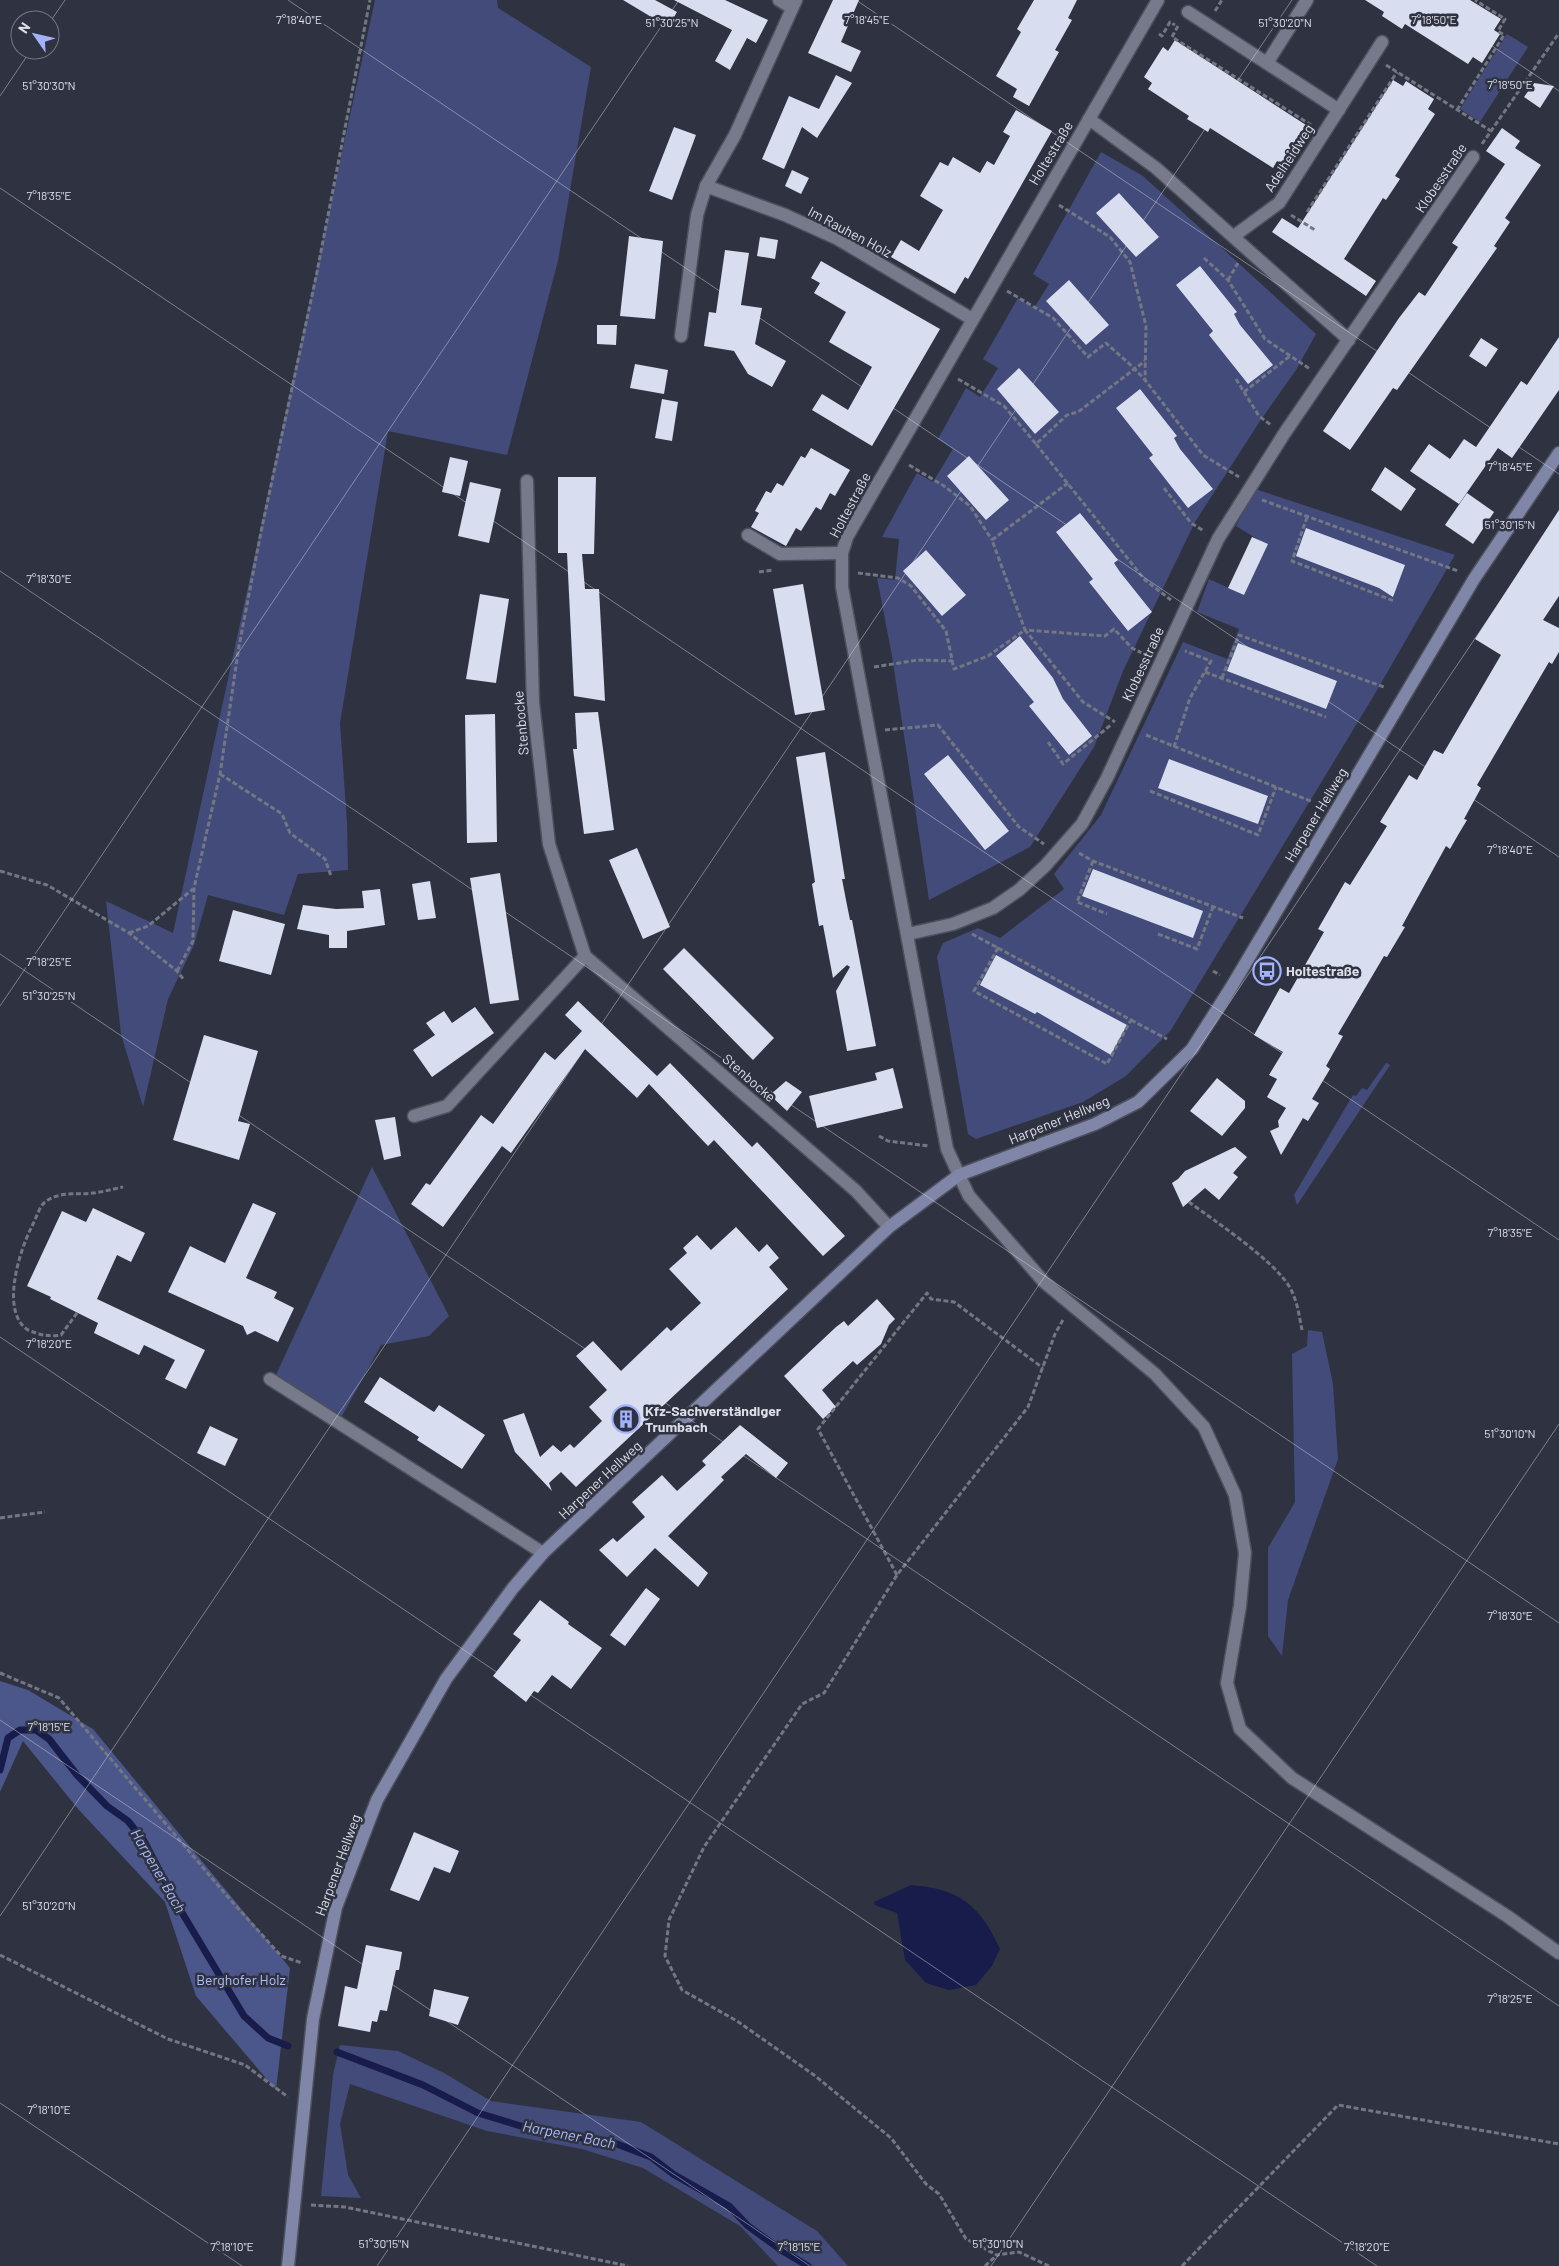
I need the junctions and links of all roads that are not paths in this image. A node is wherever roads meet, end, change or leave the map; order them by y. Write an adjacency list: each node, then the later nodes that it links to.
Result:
1 (779, 0): 4 (street)
2 (1158, 0): 9 (street, Holtestraße)
3 (1306, 0): 7 (street)
4 (794, 4): 11 (street)
5 (1188, 12): 7 (street)
6 (1382, 42): 8 (street, Adelheidweg)
7 (1266, 63): 8 (street)
8 (1339, 110): 12 (street, Adelheidweg)
9 (1089, 119): 12 (street); 13 (street, Holtestraße)
10 (1473, 157): 15 (street, Klobesstraße)
11 (706, 186): 13 (street, Im Rauhen Holz); 14 (street)
12 (1234, 236): 15 (street)
13 (972, 320): 19 (street, Holtestraße)
14 (681, 336)
15 (1348, 340): 20 (street, Klobesstraße)
16 (1559, 453): 23 (street, Harpener Hellweg)
17 (527, 481): 21 (street, Stenbocke)
18 (748, 535): 19 (street)
19 (842, 552): 20 (street, Holtestraße)
20 (908, 934): 23 (street, Holtestraße)
21 (585, 956): 22 (street); 24 (street, Stenbocke)
22 (414, 1116)
23 (959, 1175): 24 (street, Harpener Hellweg); 27 (street, Holtestraße)
24 (889, 1227): 26 (street, Harpener Hellweg)
25 (270, 1379): 26 (street)
26 (543, 1553): 28 (street, Harpener Hellweg)
27 (1559, 1953)
28 (288, 2266)

